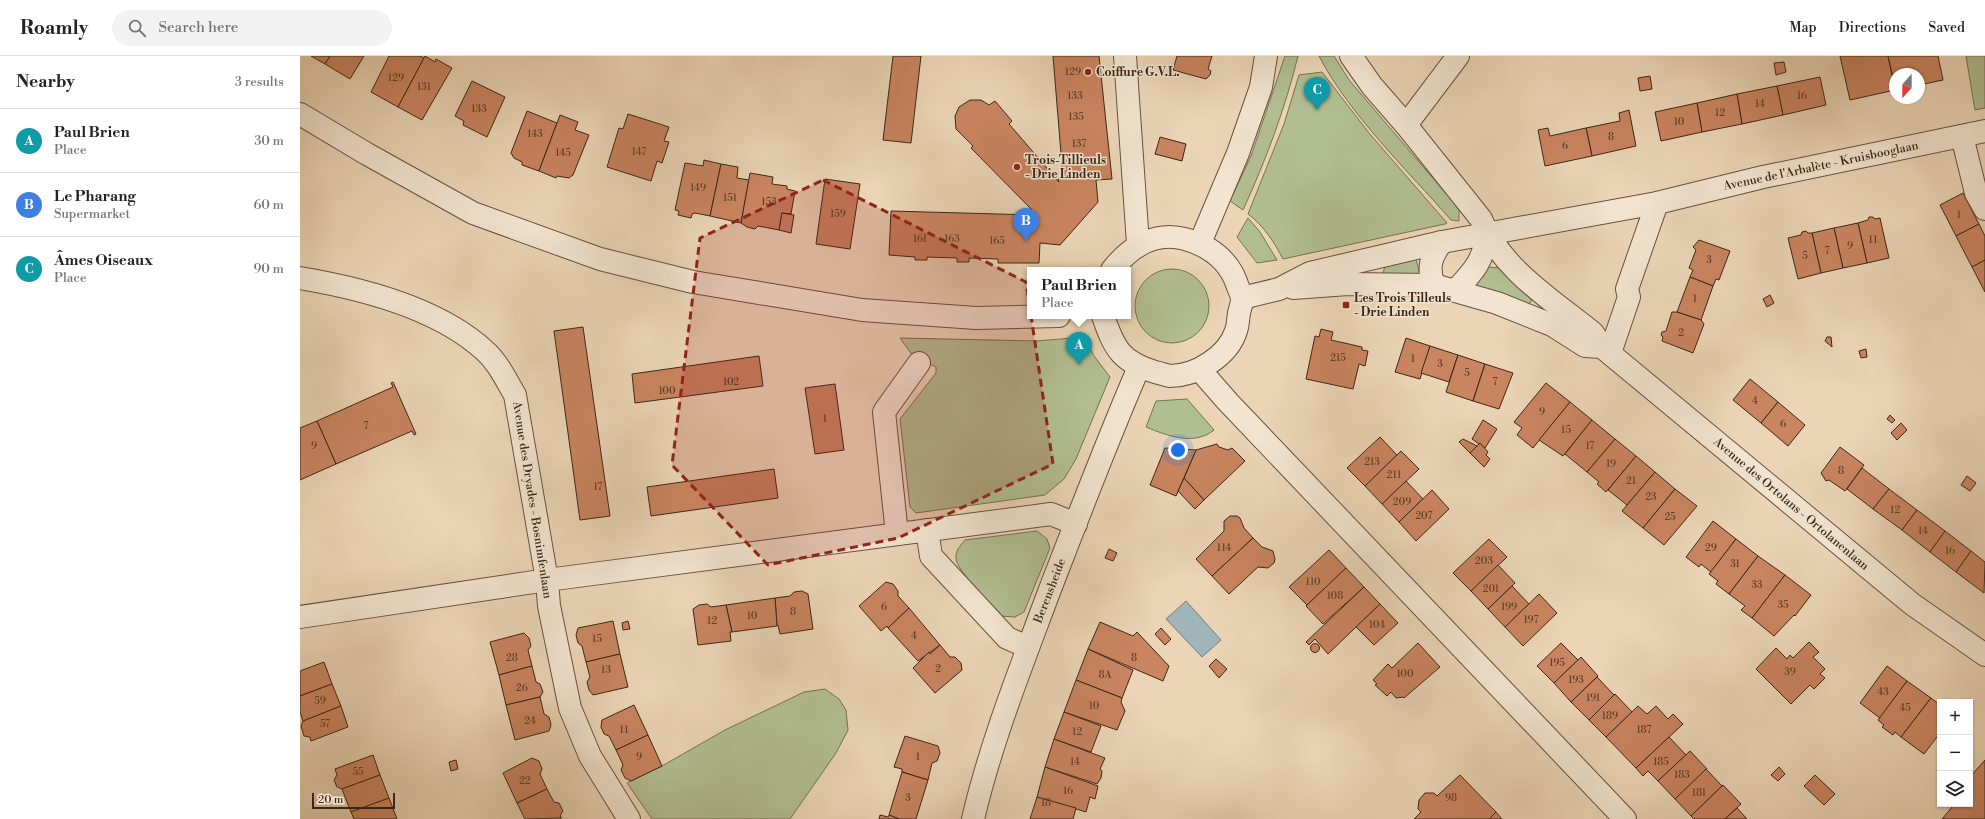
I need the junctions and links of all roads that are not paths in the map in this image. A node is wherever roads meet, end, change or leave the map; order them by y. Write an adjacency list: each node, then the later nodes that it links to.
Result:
1 (1125, 56): 16 (street)
2 (1266, 56): 6 (street)
3 (1278, 56): 6 (street)
4 (1351, 56): 8 (street, Avenue des Ortolans - Ortolanenlaan)
5 (1458, 56): 8 (street)
6 (1261, 88): 15 (street)
7 (300, 114): 23 (street)
8 (1406, 126): 13 (street, Avenue des Ortolans - Ortolanenlaan)
9 (1985, 131): 10 (street, Avenue de l'Arbalète - Kruisbooglaan)
10 (1962, 136): 11 (street, Avenue de l'Arbalète - Kruisbooglaan); 12 (street)
11 (1658, 203): 13 (street, Avenue de l'Arbalète - Kruisbooglaan); 25 (street)
12 (1985, 209)
13 (1487, 235): 14 (street, Avenue de l'Arbalète - Kruisbooglaan); 21 (street); 25 (street, Avenue des Ortolans - Ortolanenlaan)
14 (1442, 242): 19 (street); 20 (street, Avenue de l'Arbalète - Kruisbooglaan)
15 (1200, 243): 16 (street); 22 (street)
16 (1138, 244): 17 (street)
17 (1114, 267)
18 (300, 278): 32 (street, Avenue des Dryades - Bosnimfenlaan)
19 (1434, 285): 20 (street); 21 (street)
20 (1279, 289): 22 (street, Avenue de l'Arbalète - Kruisbooglaan)
21 (1456, 290): 25 (street)
22 (1242, 298): 28 (street)
23 (1027, 317)
24 (1104, 319): 27 (street)
25 (1606, 350): 35 (street, Avenue des Ortolans - Ortolanenlaan)
26 (919, 363): 31 (street)
27 (1139, 367): 28 (street); 29 (street, Berensheide)
28 (1200, 370): 38 (street)
29 (1076, 524): 30 (street); 34 (street, Berensheide)
30 (927, 530): 31 (street); 34 (street)
31 (897, 534): 32 (street)
32 (547, 580): 33 (street); 36 (street, Avenue des Dryades - Bosnimfenlaan)
33 (300, 617)
34 (1028, 647): 37 (street, Berensheide)
35 (1985, 655)
36 (629, 819)
37 (973, 819)
38 (1625, 819)

